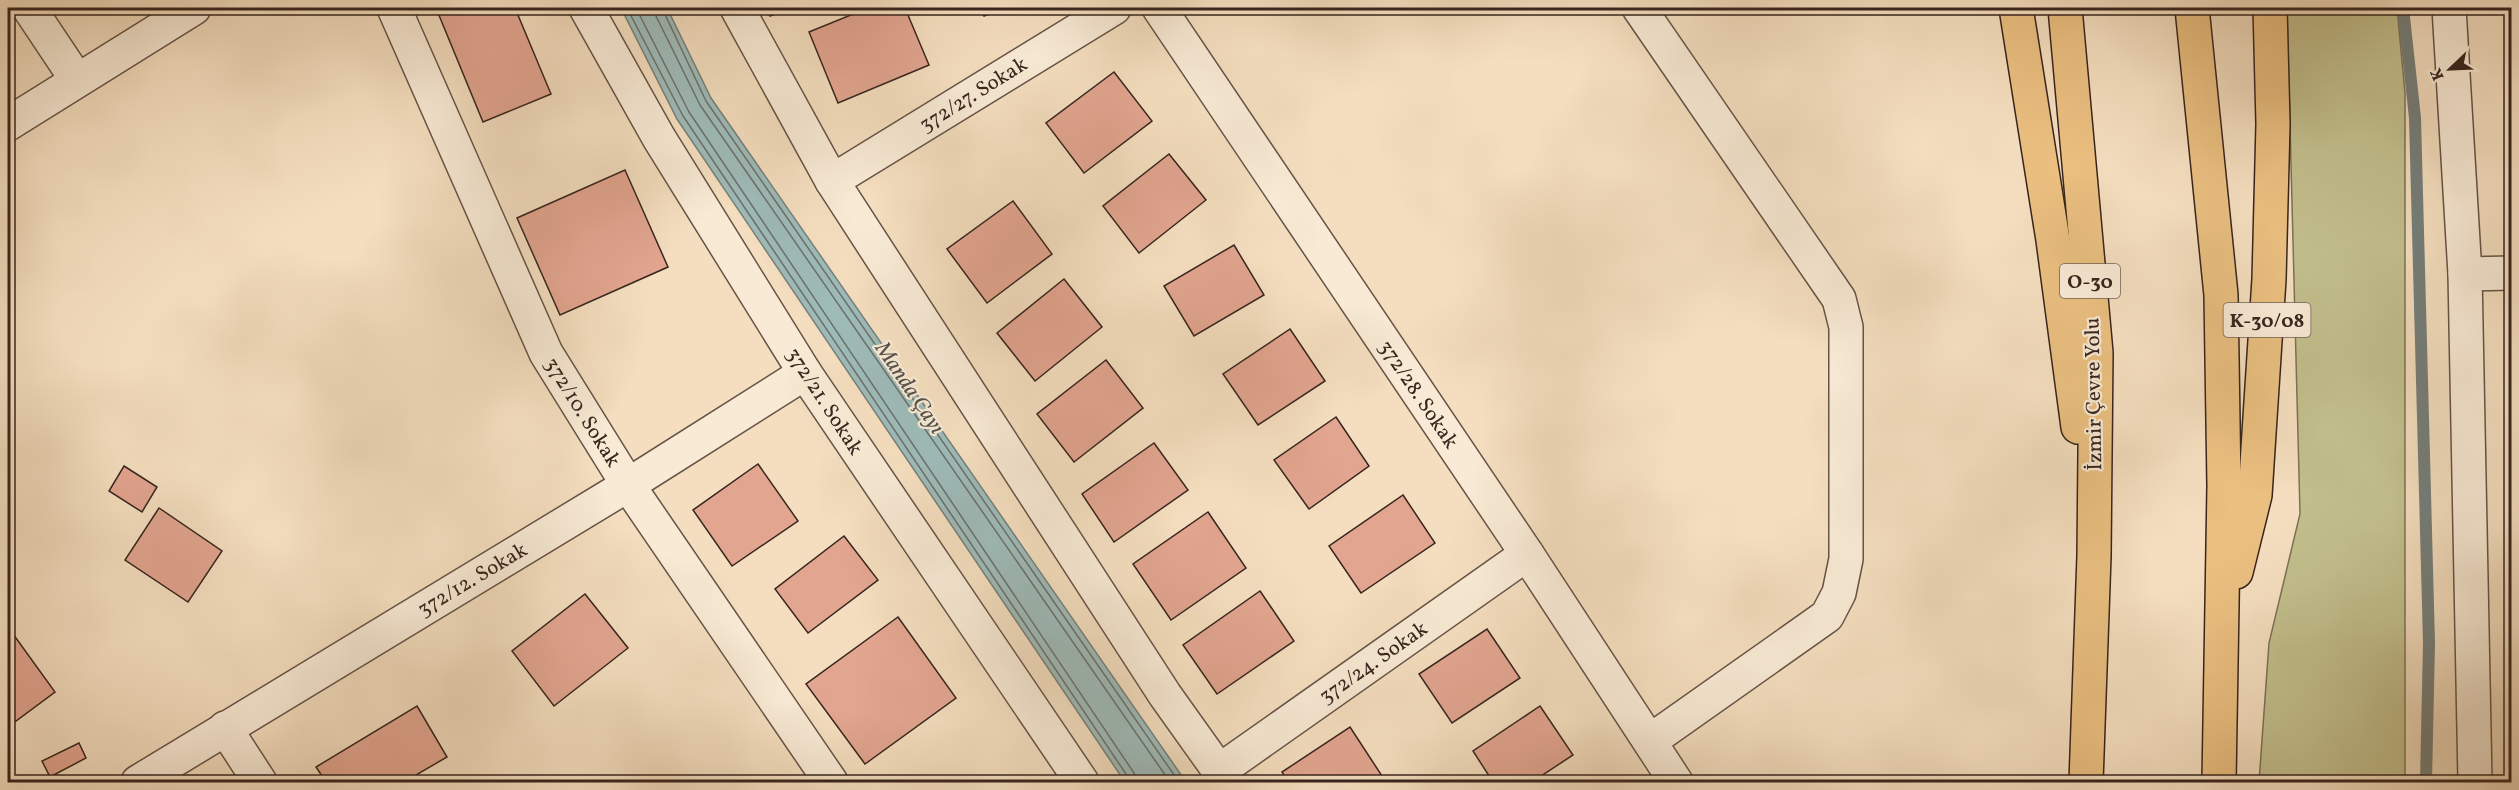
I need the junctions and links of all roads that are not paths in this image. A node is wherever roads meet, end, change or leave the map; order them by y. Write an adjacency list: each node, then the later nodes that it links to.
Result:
1 (28, 8): 14 (street)
2 (194, 8): 14 (street)
3 (394, 8): 20 (street, 372/10. Sokak)
4 (586, 8): 19 (street, 372/21. Sokak)
5 (737, 8): 16 (street)
6 (1114, 8): 16 (street, 372/27. Sokak)
7 (1159, 8): 21 (street, 372/28. Sokak)
8 (1639, 8): 25 (street)
9 (2016, 8): 22 (highway)
10 (2066, 8): 22 (highway, İzmir Çevre Yolu / O-30)
11 (2192, 8): 23 (highway)
12 (2270, 8): 23 (highway, K-30/08)
13 (2449, 8): 18 (street)
14 (77, 80): 15 (street)
15 (8, 124)
16 (832, 181): 26 (street)
17 (2511, 273): 18 (street)
18 (2465, 274): 34 (street)
19 (805, 373): 20 (street, 372/12. Sokak); 30 (street, 372/21. Sokak)
20 (628, 485): 24 (street, 372/12. Sokak); 29 (street, 372/10. Sokak)
21 (1527, 554): 25 (street, 372/28. Sokak); 26 (street, 372/24. Sokak)
22 (2094, 556): 32 (highway, İzmir Çevre Yolu / O-30)
23 (2222, 629): 33 (highway)
24 (225, 728): 27 (street, 372/12. Sokak); 28 (street)
25 (1650, 741): 31 (street, 372/28. Sokak)
26 (1223, 777)
27 (138, 783)
28 (260, 783)
29 (831, 783)
30 (1082, 783)
31 (1676, 783)
32 (2086, 783)
33 (2219, 783)
34 (2475, 783)

